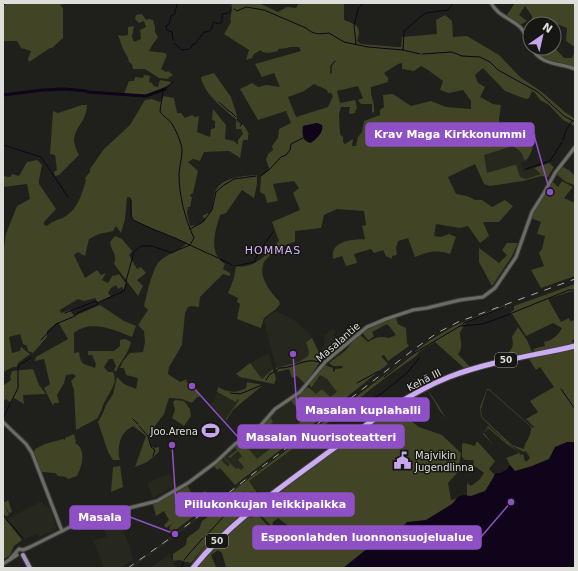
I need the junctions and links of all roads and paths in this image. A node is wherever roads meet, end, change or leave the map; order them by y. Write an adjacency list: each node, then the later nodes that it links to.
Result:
1 (491, 3): 2 (street)
2 (522, 30)
3 (539, 56): 4 (street)
4 (575, 69)
5 (575, 147): 8 (street, Masalantie)
6 (575, 346): 12 (highway, Kehä III / 50)
7 (3, 422): 8 (street)
8 (62, 531): 9 (street, Masalantie)
9 (20, 553): 10 (street, Masalantie); 11 (main road)
10 (3, 564)
11 (30, 568)
12 (194, 568)

